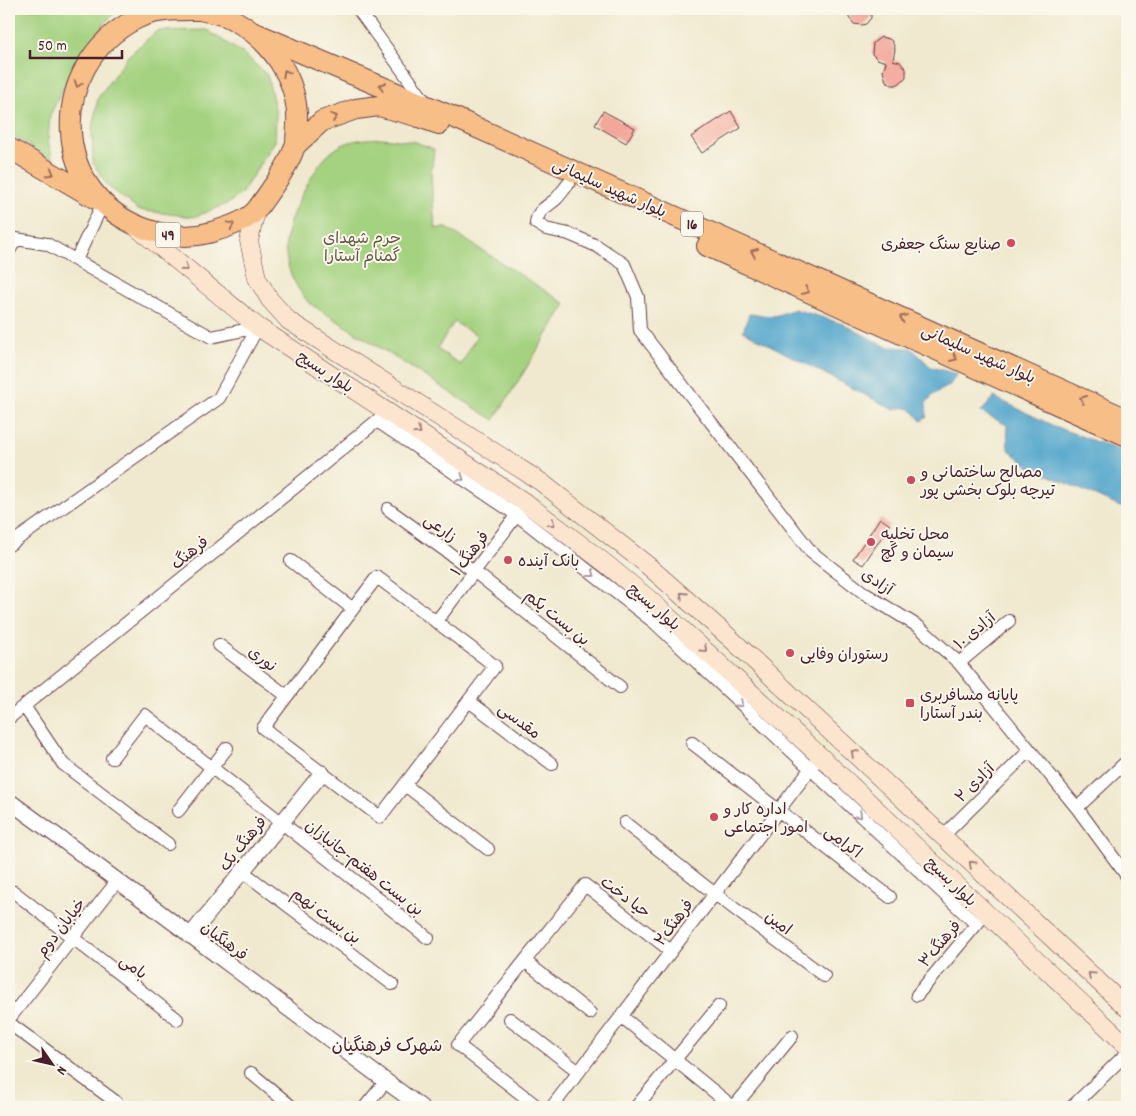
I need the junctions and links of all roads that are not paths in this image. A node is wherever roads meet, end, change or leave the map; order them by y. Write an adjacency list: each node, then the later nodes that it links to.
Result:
1 (198, 9): 3 (highway, 49); 8 (highway, 49, one-way to 8)
2 (358, 9): 4 (street)
3 (255, 33): 4 (highway, بلوار شهید سلیمانی / 16, one-way to 3); 5 (highway, 49, one-way to 3)
4 (427, 105): 15 (highway, بلوار شهید سلیمانی / 16, one-way to 4)
5 (296, 146): 7 (highway, بلوار شهید سلیمانی / 16, one-way to 7); 9 (highway, 49)
6 (9, 148): 8 (highway, 49, one-way to 8)
7 (569, 183): 16 (highway, بلوار شهید سلیمانی / 16, one-way to 16); 27 (street, آزادی)
8 (102, 203): 10 (highway, 49); 12 (street)
9 (256, 211): 10 (highway, 49, one-way to 9); 17 (main road, بلوار بسیج / 49)
10 (134, 226): 13 (main road, بلوار بسیج / 49, one-way to 13)
11 (9, 251): 12 (street)
12 (76, 260): 13 (street)
13 (258, 327): 14 (main road, بلوار بسیج / 49); 20 (street)
14 (383, 416): 19 (main road, بلوار بسیج / 49, one-way to 19); 31 (street, فرهنگ)
15 (1127, 419)
16 (1127, 436)
17 (541, 482): 19 (main road); 49 (main road, بلوار بسیج / 49, one-way to 17)
18 (388, 509): 22 (street, زارعی)
19 (522, 509): 22 (street, فرهنگ ۱); 38 (main road, بلوار بسیج / 49, one-way to 38)
20 (9, 545)
21 (291, 561): 23 (street)
22 (475, 572): 25 (street, فرهنگ ۱); 28 (street, بن بست یکم)
23 (353, 609): 25 (street); 29 (street)
24 (1009, 621): 27 (street, آزادی ۱۰)
25 (436, 622): 30 (street)
26 (219, 645): 29 (street, نوری)
27 (959, 663): 35 (street, آزادی)
28 (620, 688)
29 (287, 696): 41 (street)
30 (469, 701): 39 (street, مقدسی); 42 (street)
31 (24, 706): 32 (street, فرهنگ); 50 (street)
32 (9, 718)
33 (692, 743): 45 (street, اکرامی)
34 (227, 748): 40 (street)
35 (1029, 751): 44 (street, آزادی); 49 (street, آزادی ۲)
36 (112, 758): 40 (street, بن بست هفتم-جانبازان)
37 (1127, 761): 44 (street)
38 (815, 762): 45 (street, فرهنگ۲); 58 (main road, بلوار بسیج / 49, one-way to 58)
39 (552, 764)
40 (213, 767): 46 (street); 47 (street, بن بست هفتم-جانبازان)
41 (322, 773): 42 (street); 47 (street, فرهنگ یک)
42 (405, 785): 51 (street)
43 (9, 801): 54 (street, فرهنگیان)
44 (1077, 808): 53 (street, آزادی)
45 (778, 810): 56 (street, فرهنگ۲); 57 (street, اکرامی)
46 (178, 811)
47 (282, 822): 52 (street, فرهنگ یک); 61 (street, بن بست هفتم-جانبازان)
48 (625, 823): 56 (street, امین)
49 (943, 836): 62 (main road, بلوار بسیج / 49, one-way to 49)
50 (168, 844)
51 (488, 849)
52 (242, 871): 59 (street, فرهنگ یک); 67 (street, بن بست نهم)
53 (1127, 876)
54 (118, 880): 59 (street, فرهنگیان); 60 (street, خیابان دوم)
55 (14, 892): 60 (street, بامی)
56 (715, 894): 63 (street, فرهنگ۲); 66 (street, امین)
57 (890, 898)
58 (981, 919): 65 (main road, بلوار بسیج / 49); 68 (street, فرهنگ۳)
59 (190, 936): 83 (street, فرهنگیان)
60 (72, 938): 73 (street, خیابان دوم); 74 (street, بامی)
61 (428, 938)
62 (1056, 943): 65 (main road); 70 (main road, بلوار بسیج / 49, one-way to 62)
63 (671, 951): 64 (street, حیا دخت); 72 (street, فرهنگ۲)
64 (525, 961): 71 (street); 88 (street)
65 (1037, 962): 78 (main road, بلوار بسیج / 49)
66 (824, 976)
67 (392, 984)
68 (917, 994)
69 (719, 1006): 80 (street)
70 (1127, 1008)
71 (590, 1013)
72 (621, 1016): 80 (street); 81 (street, فرهنگ۲)
73 (9, 1019)
74 (177, 1019)
75 (510, 1019): 81 (street)
76 (9, 1023): 84 (street)
77 (792, 1036): 91 (street)
78 (1127, 1046)
79 (1127, 1053): 92 (street)
80 (675, 1060): 90 (street); 91 (street)
81 (578, 1072): 89 (street, فرهنگ۲)
82 (251, 1073): 85 (street)
83 (386, 1081): 86 (street); 87 (street, فرهنگیان)
84 (116, 1102)
85 (292, 1107)
86 (365, 1107)
87 (421, 1107)
88 (538, 1107)
89 (552, 1107)
90 (636, 1107)
91 (734, 1107)
92 (1072, 1107)

